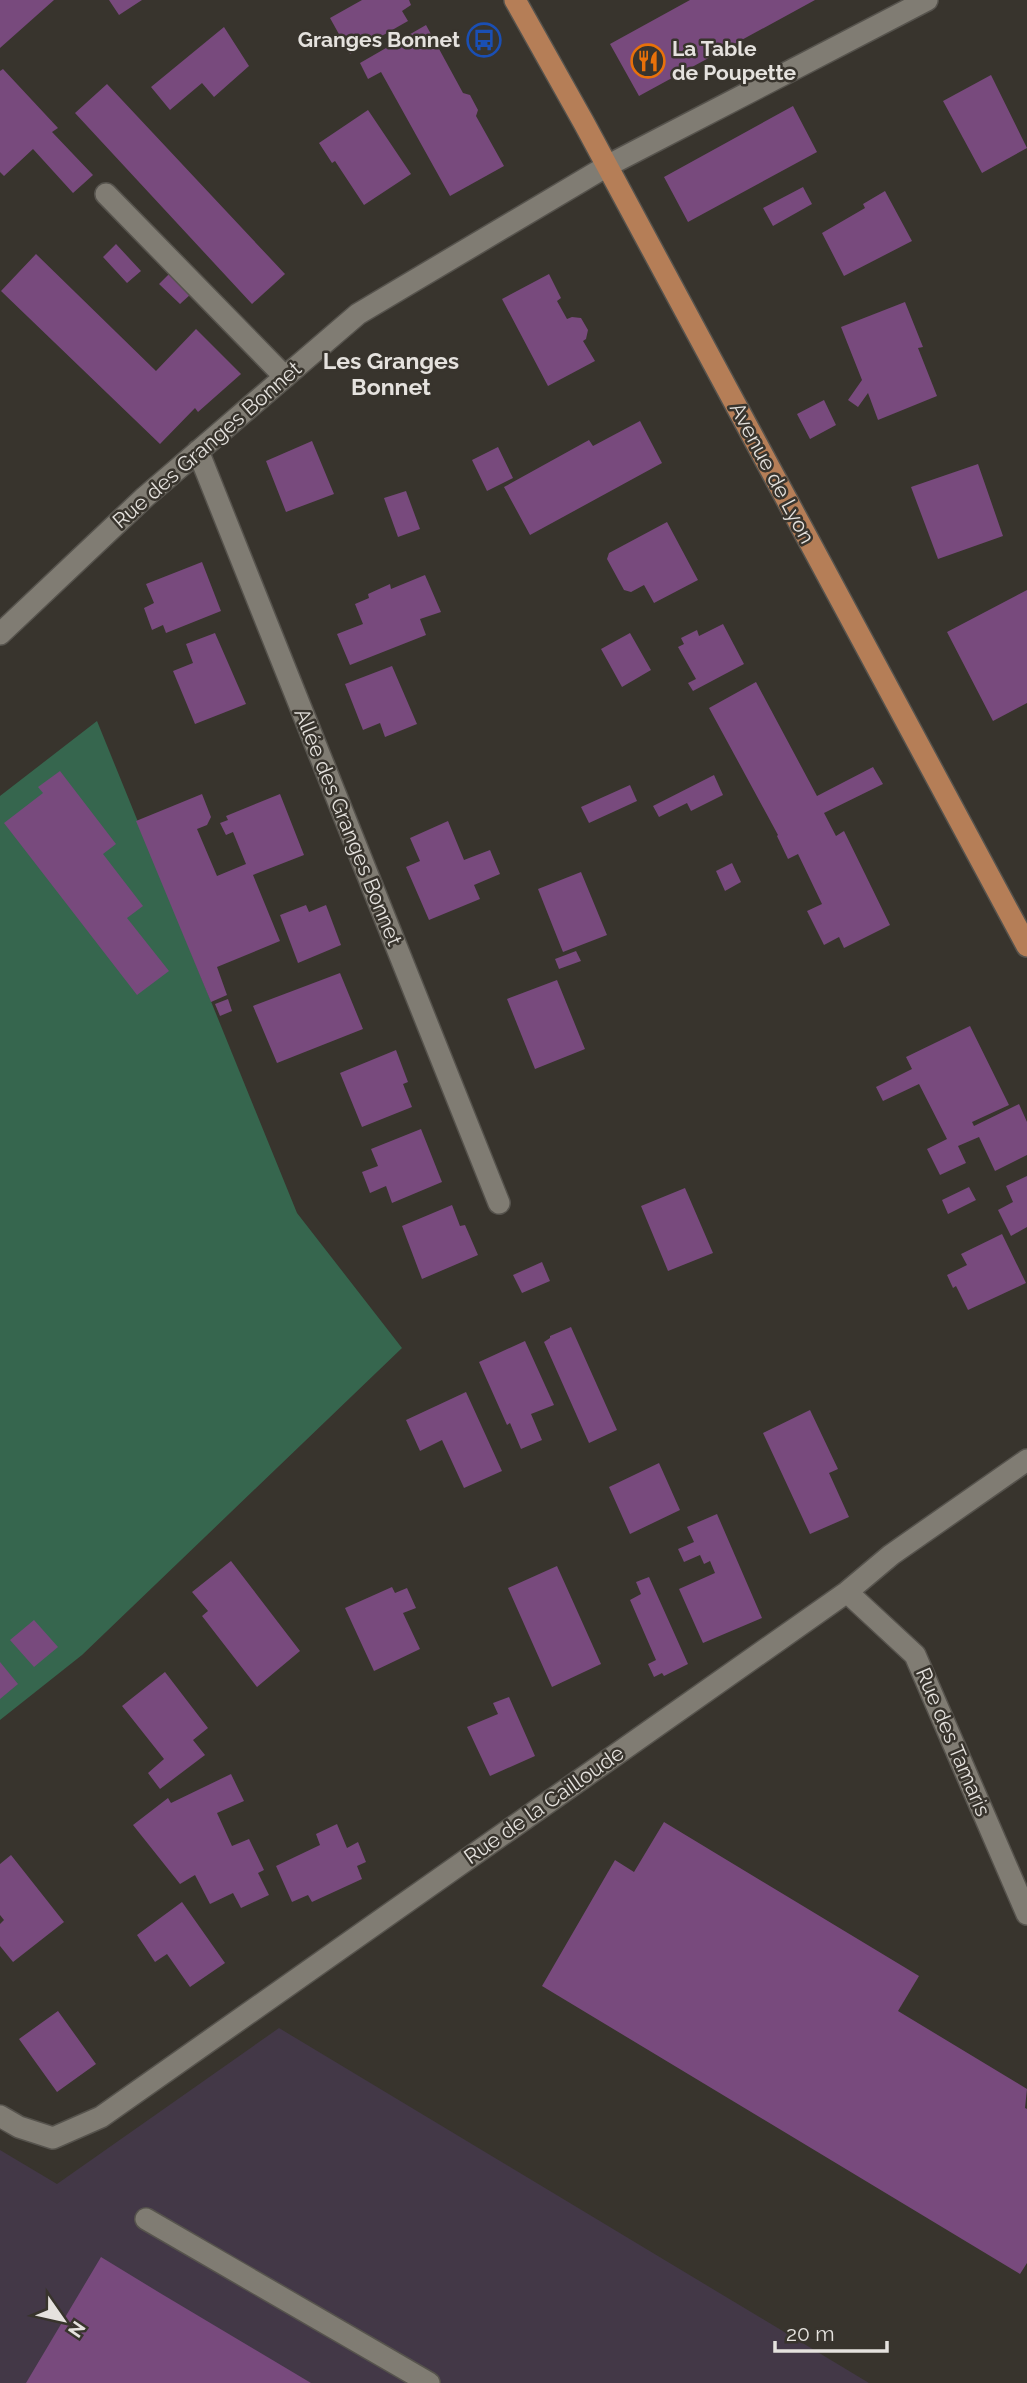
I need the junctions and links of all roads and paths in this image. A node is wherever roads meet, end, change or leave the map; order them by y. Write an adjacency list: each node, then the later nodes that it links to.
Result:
1 (515, 0): 3 (main road, Avenue de Lyon)
2 (927, 0): 3 (street, Rue des Granges Bonnet)
3 (607, 166): 5 (street, Rue des Granges Bonnet); 8 (main road, Avenue de Lyon)
4 (106, 194): 5 (street)
5 (285, 377): 6 (street, Rue des Granges Bonnet)
6 (198, 451): 7 (street, Rue des Granges Bonnet); 9 (street, Allée des Granges Bonnet)
7 (0, 634)
8 (1027, 946)
9 (499, 1203)
10 (1027, 1460): 11 (street, Rue de la Cailloude)
11 (846, 1592): 12 (street, Rue des Tamaris); 13 (street, Rue de la Cailloude)
12 (1027, 1914)
13 (0, 2116)
14 (145, 2219): 15 (street)
15 (429, 2383)

